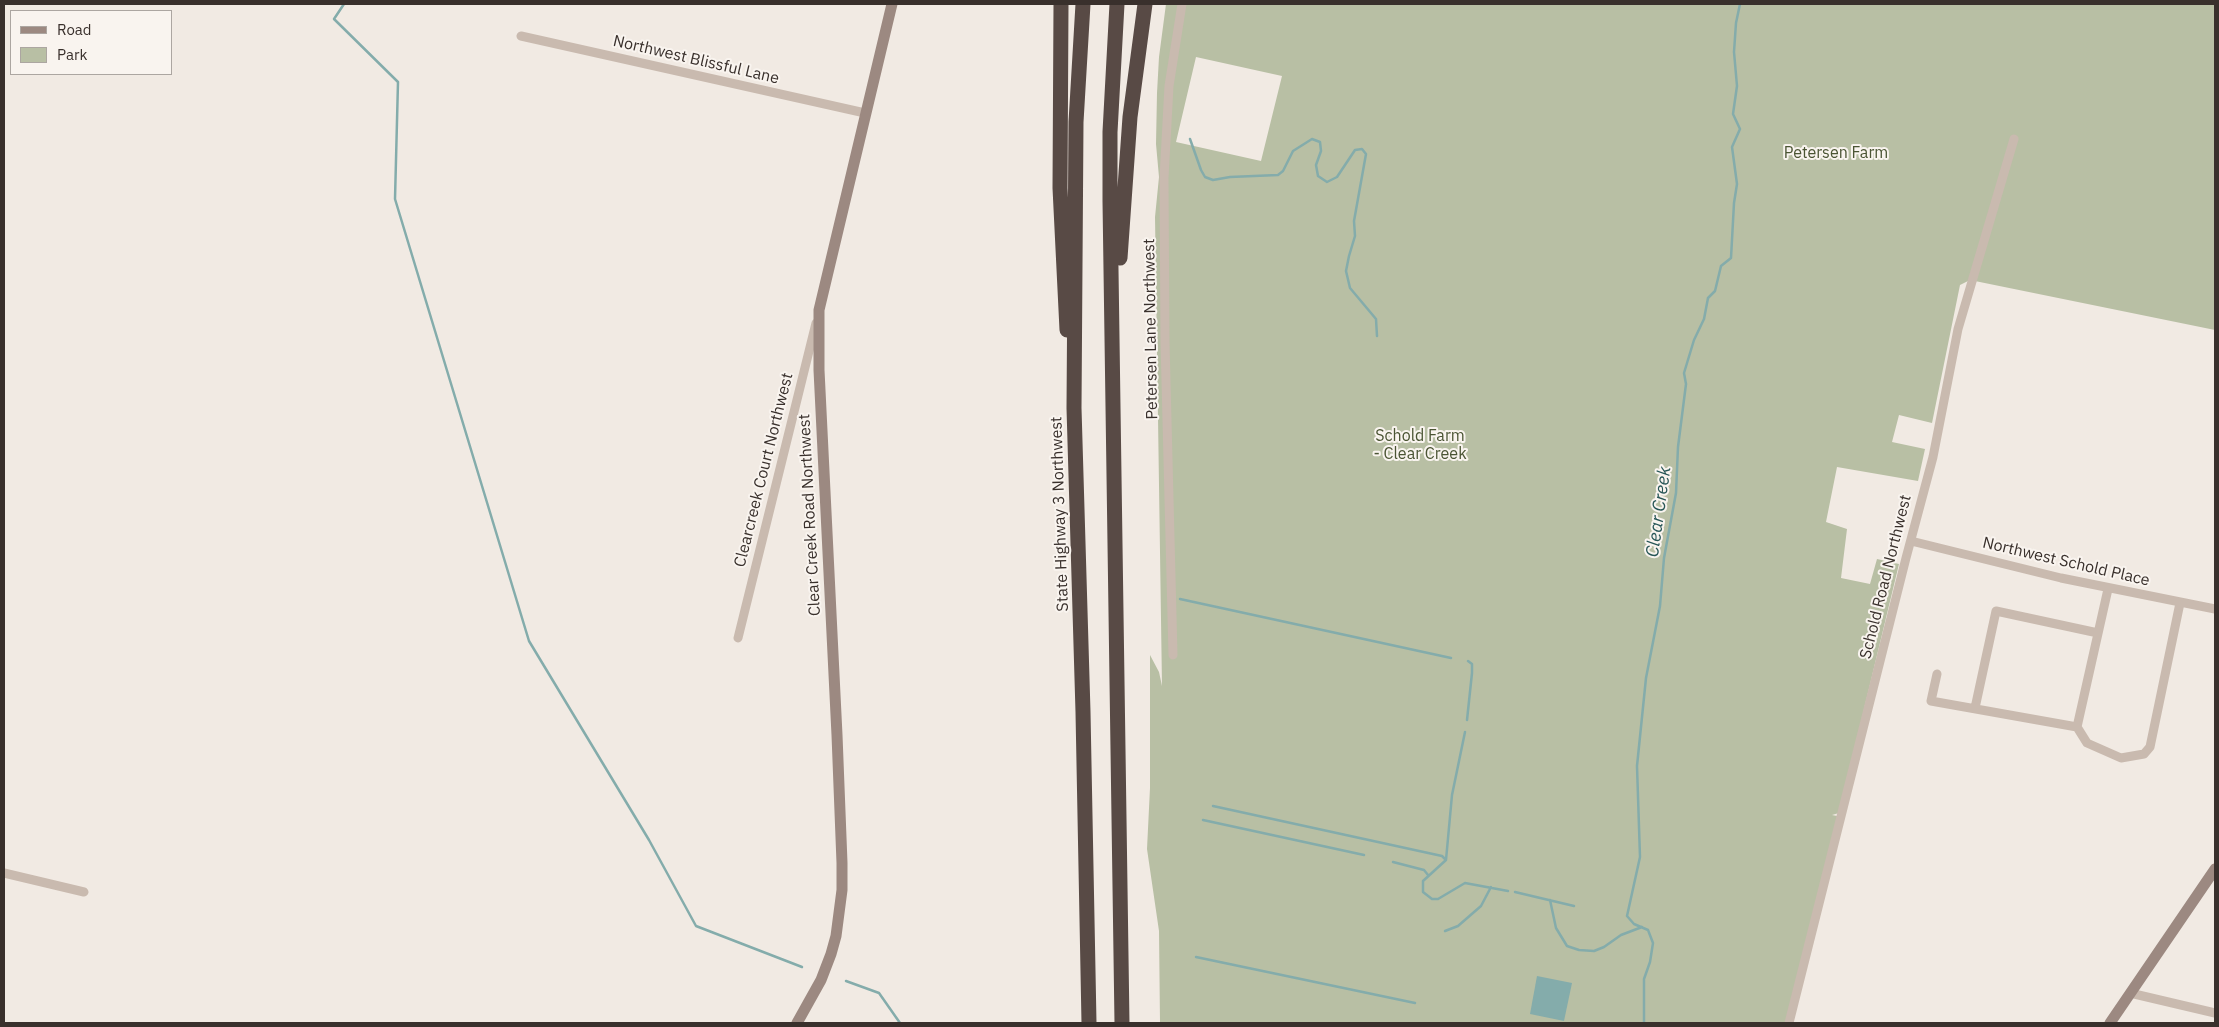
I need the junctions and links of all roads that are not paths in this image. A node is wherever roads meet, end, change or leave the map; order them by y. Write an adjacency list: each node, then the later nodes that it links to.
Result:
1 (892, 4): 8 (main road, Clear Creek Road Northwest)
2 (1061, 4): 12 (highway)
3 (1083, 4): 12 (highway, State Highway 3 Northwest)
4 (1117, 4): 11 (highway)
5 (1145, 4): 11 (highway)
6 (1182, 4): 19 (street, Petersen Lane Northwest)
7 (521, 36): 8 (street, Northwest Blissful Lane)
8 (865, 113): 10 (main road, Clear Creek Road Northwest)
9 (2014, 139): 13 (street, Schold Road Northwest)
10 (819, 310): 18 (street, Clearcreek Court Northwest); 28 (main road, Clear Creek Road Northwest)
11 (1113, 356): 30 (highway)
12 (1074, 408): 29 (highway, State Highway 3 Northwest)
13 (1911, 541): 14 (street, Northwest Schold Place); 31 (street, Schold Road Northwest)
14 (2108, 589): 15 (street, Northwest Schold Place); 17 (street)
15 (2180, 602): 16 (street, Northwest Schold Place); 22 (street)
16 (2215, 610)
17 (2098, 633): 21 (street); 22 (street)
18 (738, 638)
19 (1173, 655)
20 (1937, 674): 21 (street)
21 (1975, 708): 22 (street)
22 (2077, 728)
23 (2215, 868): 26 (main road)
24 (4, 873): 25 (street)
25 (84, 892)
26 (2130, 994): 27 (street); 32 (main road)
27 (2215, 1013)
28 (798, 1023)
29 (1089, 1023)
30 (1122, 1023)
31 (1789, 1023)
32 (2110, 1023)

